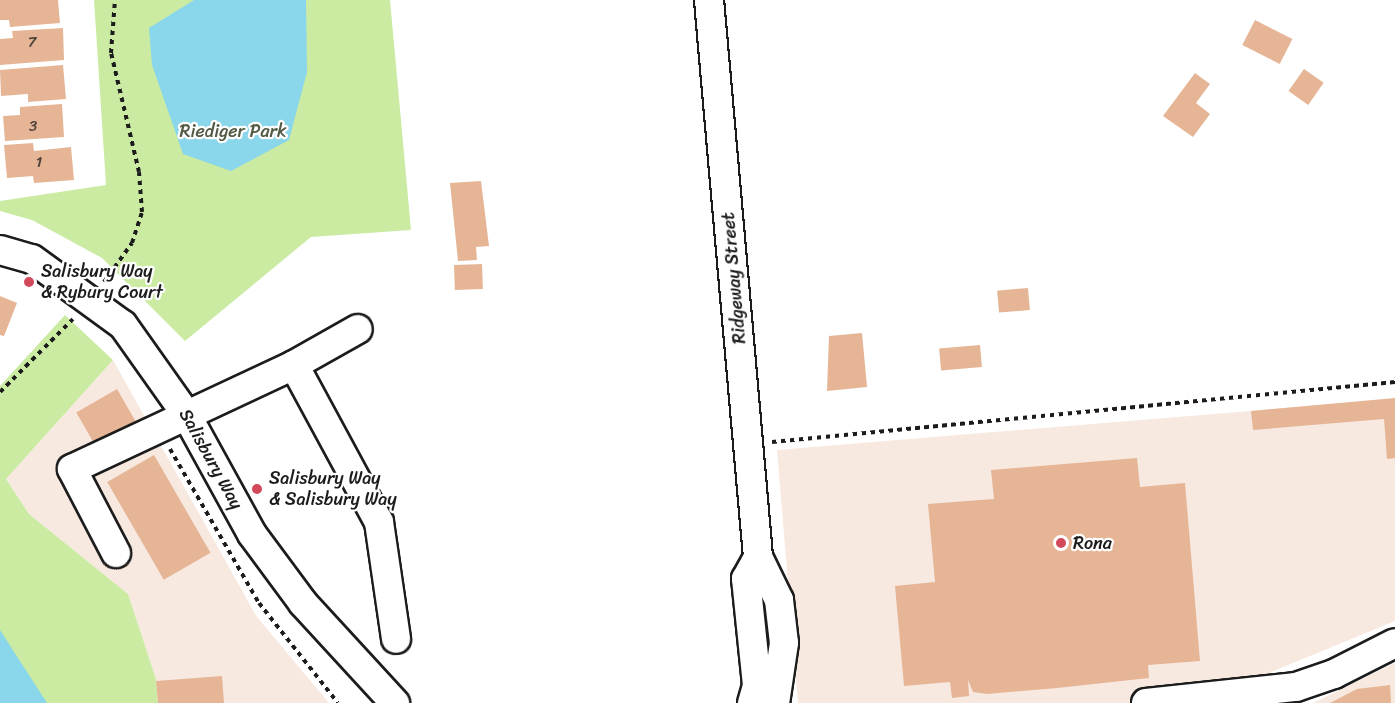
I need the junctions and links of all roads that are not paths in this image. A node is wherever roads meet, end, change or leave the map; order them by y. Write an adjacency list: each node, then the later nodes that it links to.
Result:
1 (709, 0): 7 (street, Ridgeway Street)
2 (0, 250): 5 (street, Salisbury Way)
3 (358, 328): 4 (street)
4 (294, 365): 5 (street); 8 (street)
5 (186, 414): 6 (street); 11 (street, Salisbury Way)
6 (116, 553)
7 (758, 557): 12 (street, Ridgeway Street); 13 (street, Ridgeway Street)
8 (396, 639)
9 (1395, 642): 10 (street)
10 (1297, 695): 14 (street)
11 (395, 703)
12 (752, 703)
13 (775, 703)
14 (1146, 703)

